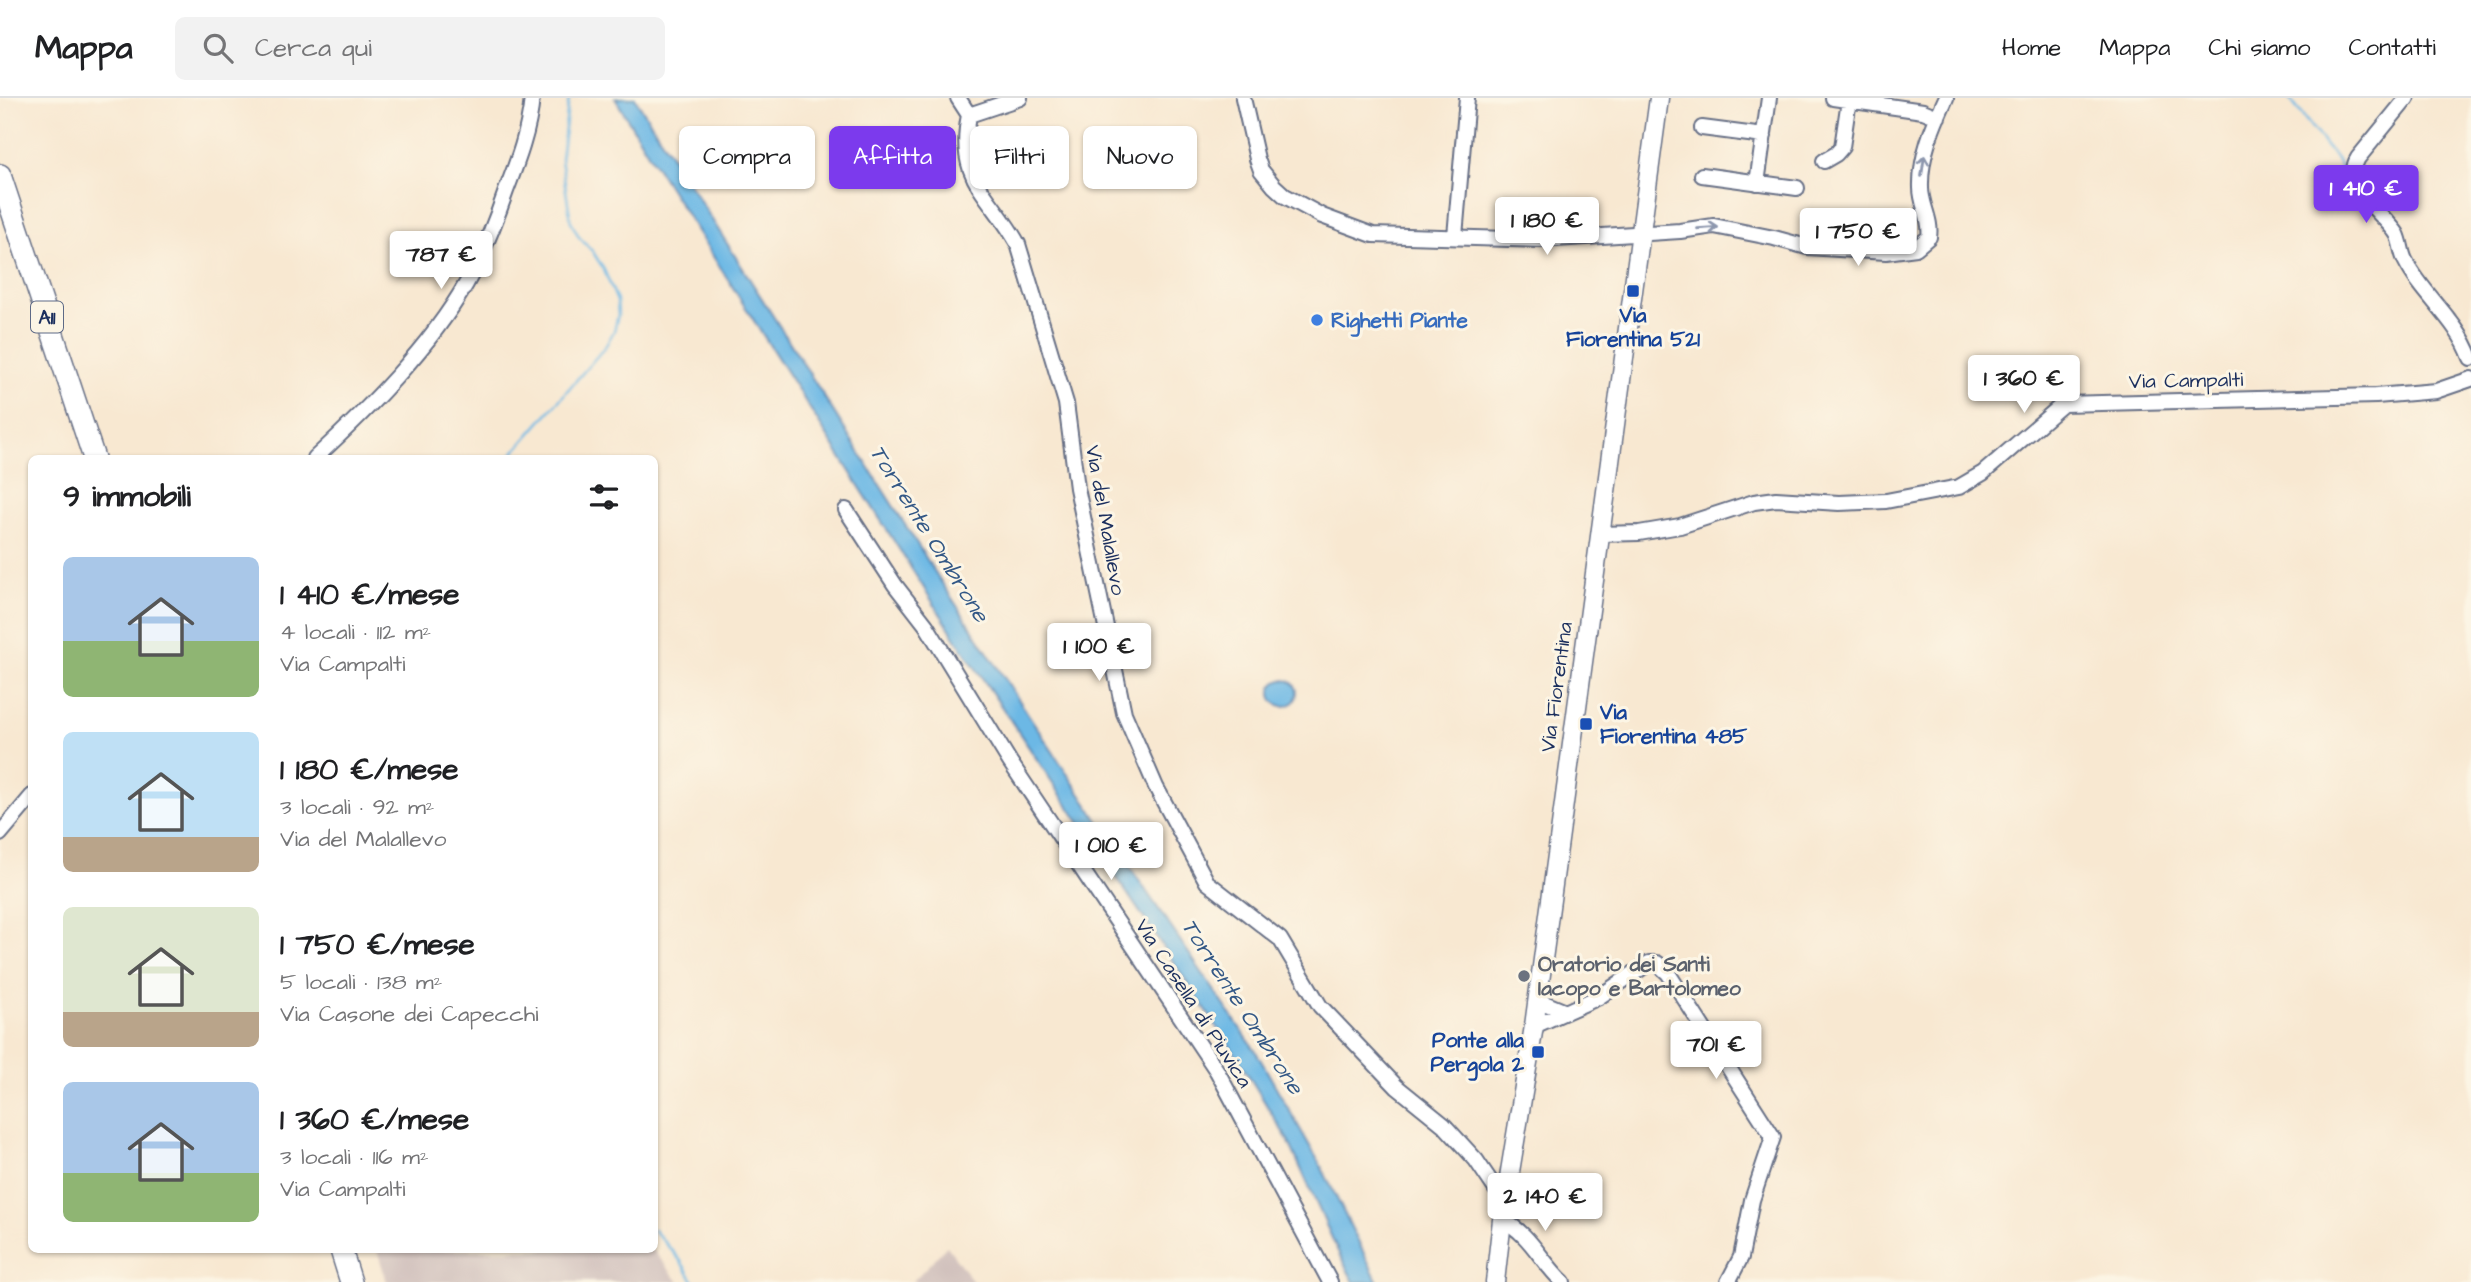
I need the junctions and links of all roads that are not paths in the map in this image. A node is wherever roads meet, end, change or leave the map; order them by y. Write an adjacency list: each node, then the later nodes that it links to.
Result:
1 (532, 98): 28 (street)
2 (958, 98): 12 (street)
3 (1020, 98): 12 (street)
4 (1243, 98): 23 (street)
5 (1467, 98): 23 (street)
6 (1659, 98): 22 (main road, Via Fiorentina)
7 (1769, 98): 15 (street)
8 (1833, 98): 11 (street)
9 (1946, 98): 13 (street)
10 (2407, 98): 24 (street)
11 (1854, 100): 13 (street); 16 (street)
12 (969, 115): 36 (street, Via del Malallevo)
13 (1938, 117): 22 (street, one-way to 13)
14 (1702, 128): 15 (street)
15 (1764, 136): 19 (street)
16 (1824, 161)
17 (0, 175): 27 (highway, A11)
18 (1702, 175): 19 (street)
19 (1757, 183): 20 (street)
20 (1797, 188)
21 (0, 216): 26 (highway, A11)
22 (1640, 233): 23 (street); 30 (main road, Via Fiorentina)
23 (1455, 236)
24 (2471, 358)
25 (2471, 379): 30 (street, Via Campalti)
26 (79, 455)
27 (93, 455)
28 (318, 455)
29 (846, 510): 41 (street, Via Casella di Piuvica)
30 (1600, 534): 33 (main road, Via Fiorentina)
31 (28, 801): 32 (street)
32 (0, 834)
33 (1537, 1000): 34 (street); 35 (main road, Via Fiorentina)
34 (1566, 1012): 35 (street); 44 (street)
35 (1534, 1026): 36 (main road, Via Fiorentina)
36 (1503, 1211): 42 (main road, Via Fiorentina); 43 (street, Via del Malallevo)
37 (342, 1253): 39 (highway)
38 (356, 1253): 40 (highway)
39 (351, 1282)
40 (365, 1282)
41 (1330, 1282)
42 (1495, 1282)
43 (1563, 1282)
44 (1728, 1282)

